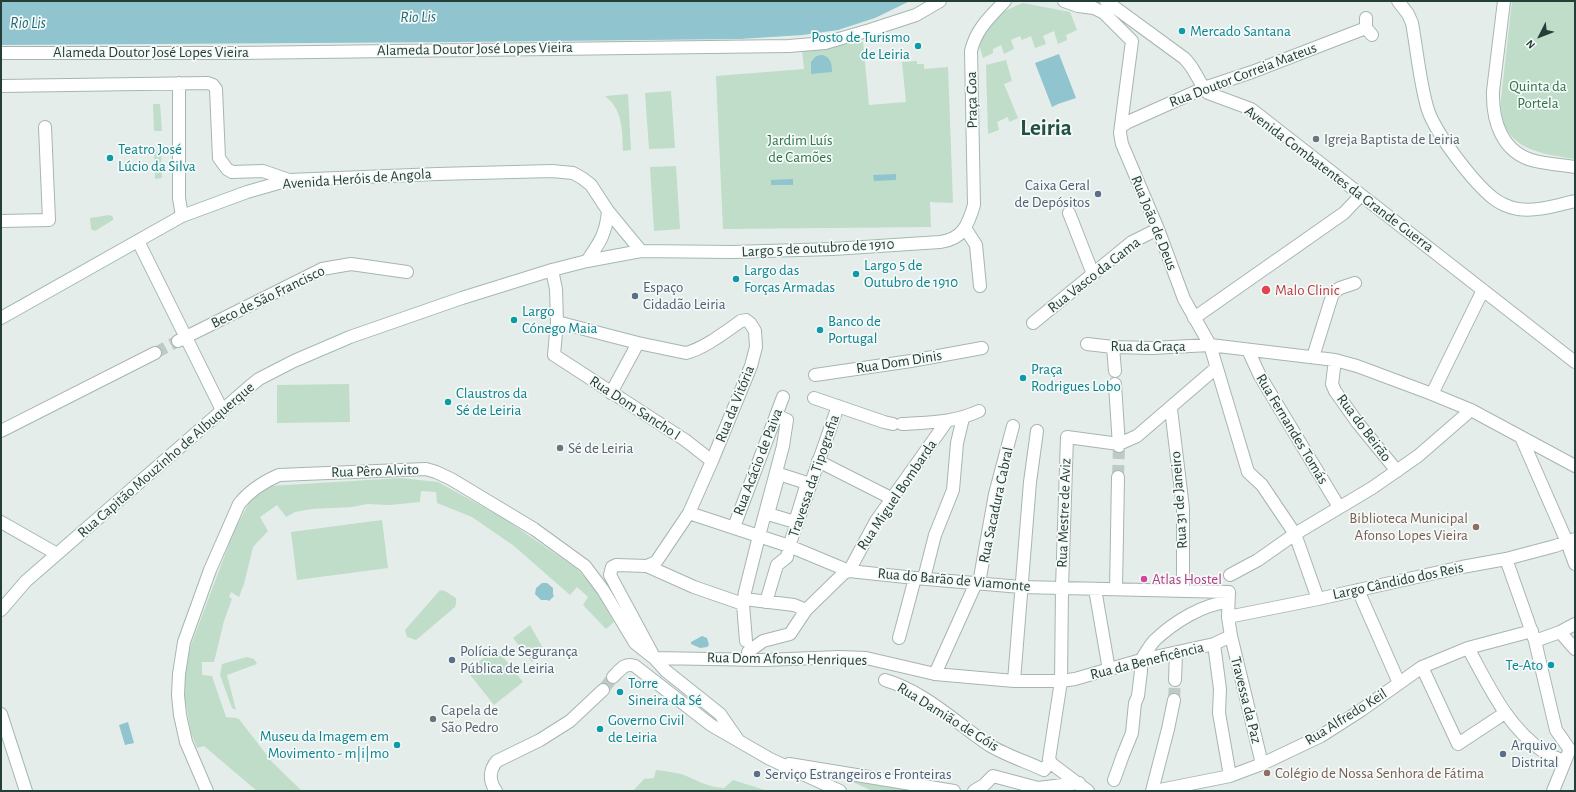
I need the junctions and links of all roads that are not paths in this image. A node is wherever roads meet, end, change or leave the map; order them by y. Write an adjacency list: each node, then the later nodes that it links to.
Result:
1 (940, 1): 10 (street, Alameda Doutor José Lopes Vieira)
2 (1064, 1): 9 (street)
3 (1106, 1): 8 (street)
4 (1398, 1): 19 (street)
5 (1504, 1): 16 (street)
6 (1007, 2): 20 (street, Praça Goa)
7 (1368, 27): 13 (street, Rua Doutor Correia Mateus)
8 (1148, 32): 9 (street); 13 (street)
9 (1132, 41): 14 (street, Rua João de Deus)
10 (1, 53)
11 (179, 83): 12 (street); 17 (street); 23 (street)
12 (1, 86)
13 (1204, 88): 14 (street, Rua Doutor Correia Mateus); 18 (street, Avenida Combatentes da Grande Guerra)
14 (1122, 126): 26 (street, Rua João de Deus)
15 (45, 127): 24 (street)
16 (1575, 167)
17 (289, 180): 21 (street, Avenida Heróis de Angola); 23 (street, Avenida Heróis de Angola)
18 (1361, 195): 35 (street, Avenida Combatentes da Grande Guerra); 37 (street)
19 (1575, 201)
20 (974, 205): 25 (street, Largo 5 de outubro de 1910)
21 (608, 211): 28 (street); 29 (street)
22 (1069, 213): 32 (street)
23 (182, 216): 27 (street, Avenida Heróis de Angola)
24 (1, 221)
25 (964, 228): 28 (street, Largo 5 de outubro de 1910); 34 (street)
26 (1158, 229): 32 (street, Rua Vasco da Gama); 37 (street, Rua João de Deus)
27 (138, 241): 36 (street, Avenida Heróis de Angola); 40 (street)
28 (641, 251): 29 (street, Largo 5 de outubro de 1910)
29 (587, 260): 30 (street, Largo 5 de outubro de 1910)
30 (552, 270): 38 (street); 61 (street, Rua Capitão Mouzinho de Albuquerque)
31 (407, 272): 40 (street, Beco de São Francisco)
32 (1093, 274): 39 (street, Rua Vasco da Gama)
33 (1355, 283): 48 (street)
34 (980, 286)
35 (1483, 290): 50 (street, Avenida Combatentes da Grande Guerra); 56 (street)
36 (1, 318)
37 (1194, 318): 43 (street, Rua João de Deus)
38 (557, 322): 41 (street); 55 (street, Rua Dom Sancho I)
39 (1033, 322)
40 (182, 339): 61 (street)
41 (638, 342): 55 (street); 72 (street, Rua da Vitória)
42 (1087, 344): 44 (street, Rua da Graça)
43 (1210, 345): 44 (street, Rua da Graça); 46 (street, Rua da Graça); 51 (street, Rua João de Deus)
44 (1113, 347): 52 (street)
45 (982, 348): 53 (street, Rua Dom Dinis)
46 (1248, 350): 48 (street, Rua da Graça); 78 (street, Rua Fernandes Tomás)
47 (155, 353): 68 (street)
48 (1313, 357): 49 (street, Rua da Graça)
49 (1335, 360): 56 (street, Rua da Graça); 75 (street, Rua do Beirão)
50 (1575, 362)
51 (1216, 368): 60 (street); 82 (street, Rua João de Deus)
52 (1115, 371)
53 (815, 374)
54 (1115, 384): 71 (street)
55 (611, 393): 72 (street, Rua Dom Sancho I)
56 (1432, 394): 63 (street, Rua da Graça)
57 (783, 397): 64 (street, Rua Acácio de Paiva)
58 (814, 398): 59 (street)
59 (838, 406): 66 (street); 73 (street, Travessa da Tipografia)
60 (1171, 409): 71 (street); 99 (street, Rua 31 de Janeiro)
61 (222, 410): 86 (street, Rua Capitão Mouzinho de Albuquerque)
62 (979, 410): 65 (street)
63 (1471, 410): 70 (street, Rua da Graça); 75 (street)
64 (776, 415): 81 (street, Rua Acácio de Paiva); 83 (street)
65 (963, 418): 66 (street); 92 (street)
66 (947, 421): 77 (street, Rua Miguel Bombarda)
67 (1013, 426): 93 (street, Rua Sacadura Cabral)
68 (1, 430)
69 (1037, 431): 94 (street)
70 (1521, 437): 74 (street, Rua da Graça); 84 (street)
71 (1119, 445): 95 (street, Rua Mestre de Aviz)
72 (712, 461): 79 (street, Rua da Vitória)
73 (818, 462): 77 (street); 85 (street, Travessa da Tipografia)
74 (1575, 466)
75 (1397, 471): 78 (street)
76 (1118, 477): 97 (street)
77 (892, 498): 90 (street, Rua Miguel Bombarda)
78 (1339, 507): 82 (street)
79 (689, 512): 81 (street, Rua do Barão de Viamonte); 89 (street, Rua da Vitória)
80 (1, 522): 86 (street)
81 (734, 527): 83 (street, Rua do Barão de Viamonte)
82 (1295, 534): 91 (street); 101 (street)
83 (759, 536): 85 (street, Rua do Barão de Viamonte); 102 (street)
84 (1571, 541): 87 (street, Largo Cândido dos Reis); 88 (street)
85 (789, 546): 90 (street, Rua do Barão de Viamonte); 103 (street, Travessa da Tipografia)
86 (57, 554): 104 (street, Rua Capitão Mouzinho de Albuquerque)
87 (1506, 559): 98 (street, Largo Cândido dos Reis); 110 (street)
88 (1575, 564)
89 (647, 566): 102 (street); 116 (street)
90 (849, 570): 92 (street, Rua do Barão de Viamonte); 105 (street, Rua Miguel Bombarda)
91 (1230, 575)
92 (919, 578): 93 (street, Rua do Barão de Viamonte); 111 (street)
93 (978, 583): 94 (street, Rua do Barão de Viamonte); 120 (street, Rua Sacadura Cabral)
94 (1021, 587): 95 (street, Rua do Barão de Viamonte); 124 (street)
95 (1062, 588): 96 (street, Rua do Barão de Viamonte); 125 (street, Rua Mestre de Aviz)
96 (1096, 589): 97 (street, Rua do Barão de Viamonte); 119 (street)
97 (1116, 589): 99 (street, Rua do Barão de Viamonte)
98 (1358, 590): 101 (street, Largo Cândido dos Reis); 126 (street)
99 (1183, 591): 100 (street, Rua do Barão de Viamonte)
100 (1229, 597): 106 (street); 117 (street)
101 (1318, 599): 106 (street, Largo Cândido dos Reis)
102 (744, 601): 103 (street); 105 (street, Rua Miguel Bombarda)
103 (766, 602): 105 (street)
104 (1, 610)
105 (806, 610)
106 (1228, 617): 109 (street)
107 (1575, 624): 108 (street, Rua Alfredo Keil)
108 (1560, 632): 110 (street, Rua Alfredo Keil); 114 (street)
109 (1231, 636): 112 (street, Rua da Beneficência); 135 (street, Travessa da Paz)
110 (1534, 636): 113 (street, Rua Alfredo Keil); 132 (street)
111 (899, 638)
112 (1214, 644): 115 (street, Rua da Beneficência); 136 (street)
113 (1468, 648): 118 (street, Rua Alfredo Keil); 129 (street)
114 (1575, 650)
115 (1176, 653): 117 (street, Rua da Beneficência); 123 (street)
116 (654, 658): 120 (street, Rua Dom Afonso Henriques); 131 (street, Rua Pêro Alvito); 140 (street, Rua Pêro Alvito)
117 (1141, 660): 119 (street, Rua da Beneficência); 137 (street)
118 (1422, 667): 126 (street, Rua Alfredo Keil); 129 (street)
119 (1109, 670): 125 (street, Rua da Beneficência)
120 (935, 674): 124 (street, Rua Dom Afonso Henriques)
121 (613, 677): 131 (street)
122 (885, 680): 134 (street, Rua Damião de Góis)
123 (1175, 680)
124 (1014, 681): 125 (street, Rua Dom Afonso Henriques)
125 (1061, 681): 134 (street, Rua Mestre de Aviz)
126 (1399, 683): 135 (street, Rua Alfredo Keil)
127 (603, 690): 141 (street)
128 (1174, 700): 146 (street)
129 (1505, 713): 132 (street)
130 (1, 714): 139 (street)
131 (738, 740): 133 (street)
132 (1570, 751): 147 (street)
133 (776, 762): 142 (street); 143 (street)
134 (1050, 762): 138 (street)
135 (1262, 764): 136 (street, Rua Alfredo Keil)
136 (1230, 776): 146 (street, Rua Alfredo Keil)
137 (1114, 780)
138 (1079, 783): 144 (street); 145 (street)
139 (26, 791)
140 (206, 791)
141 (496, 791)
142 (840, 791)
143 (954, 791)
144 (974, 791)
145 (1088, 791)
146 (1153, 791)
147 (1553, 791)

